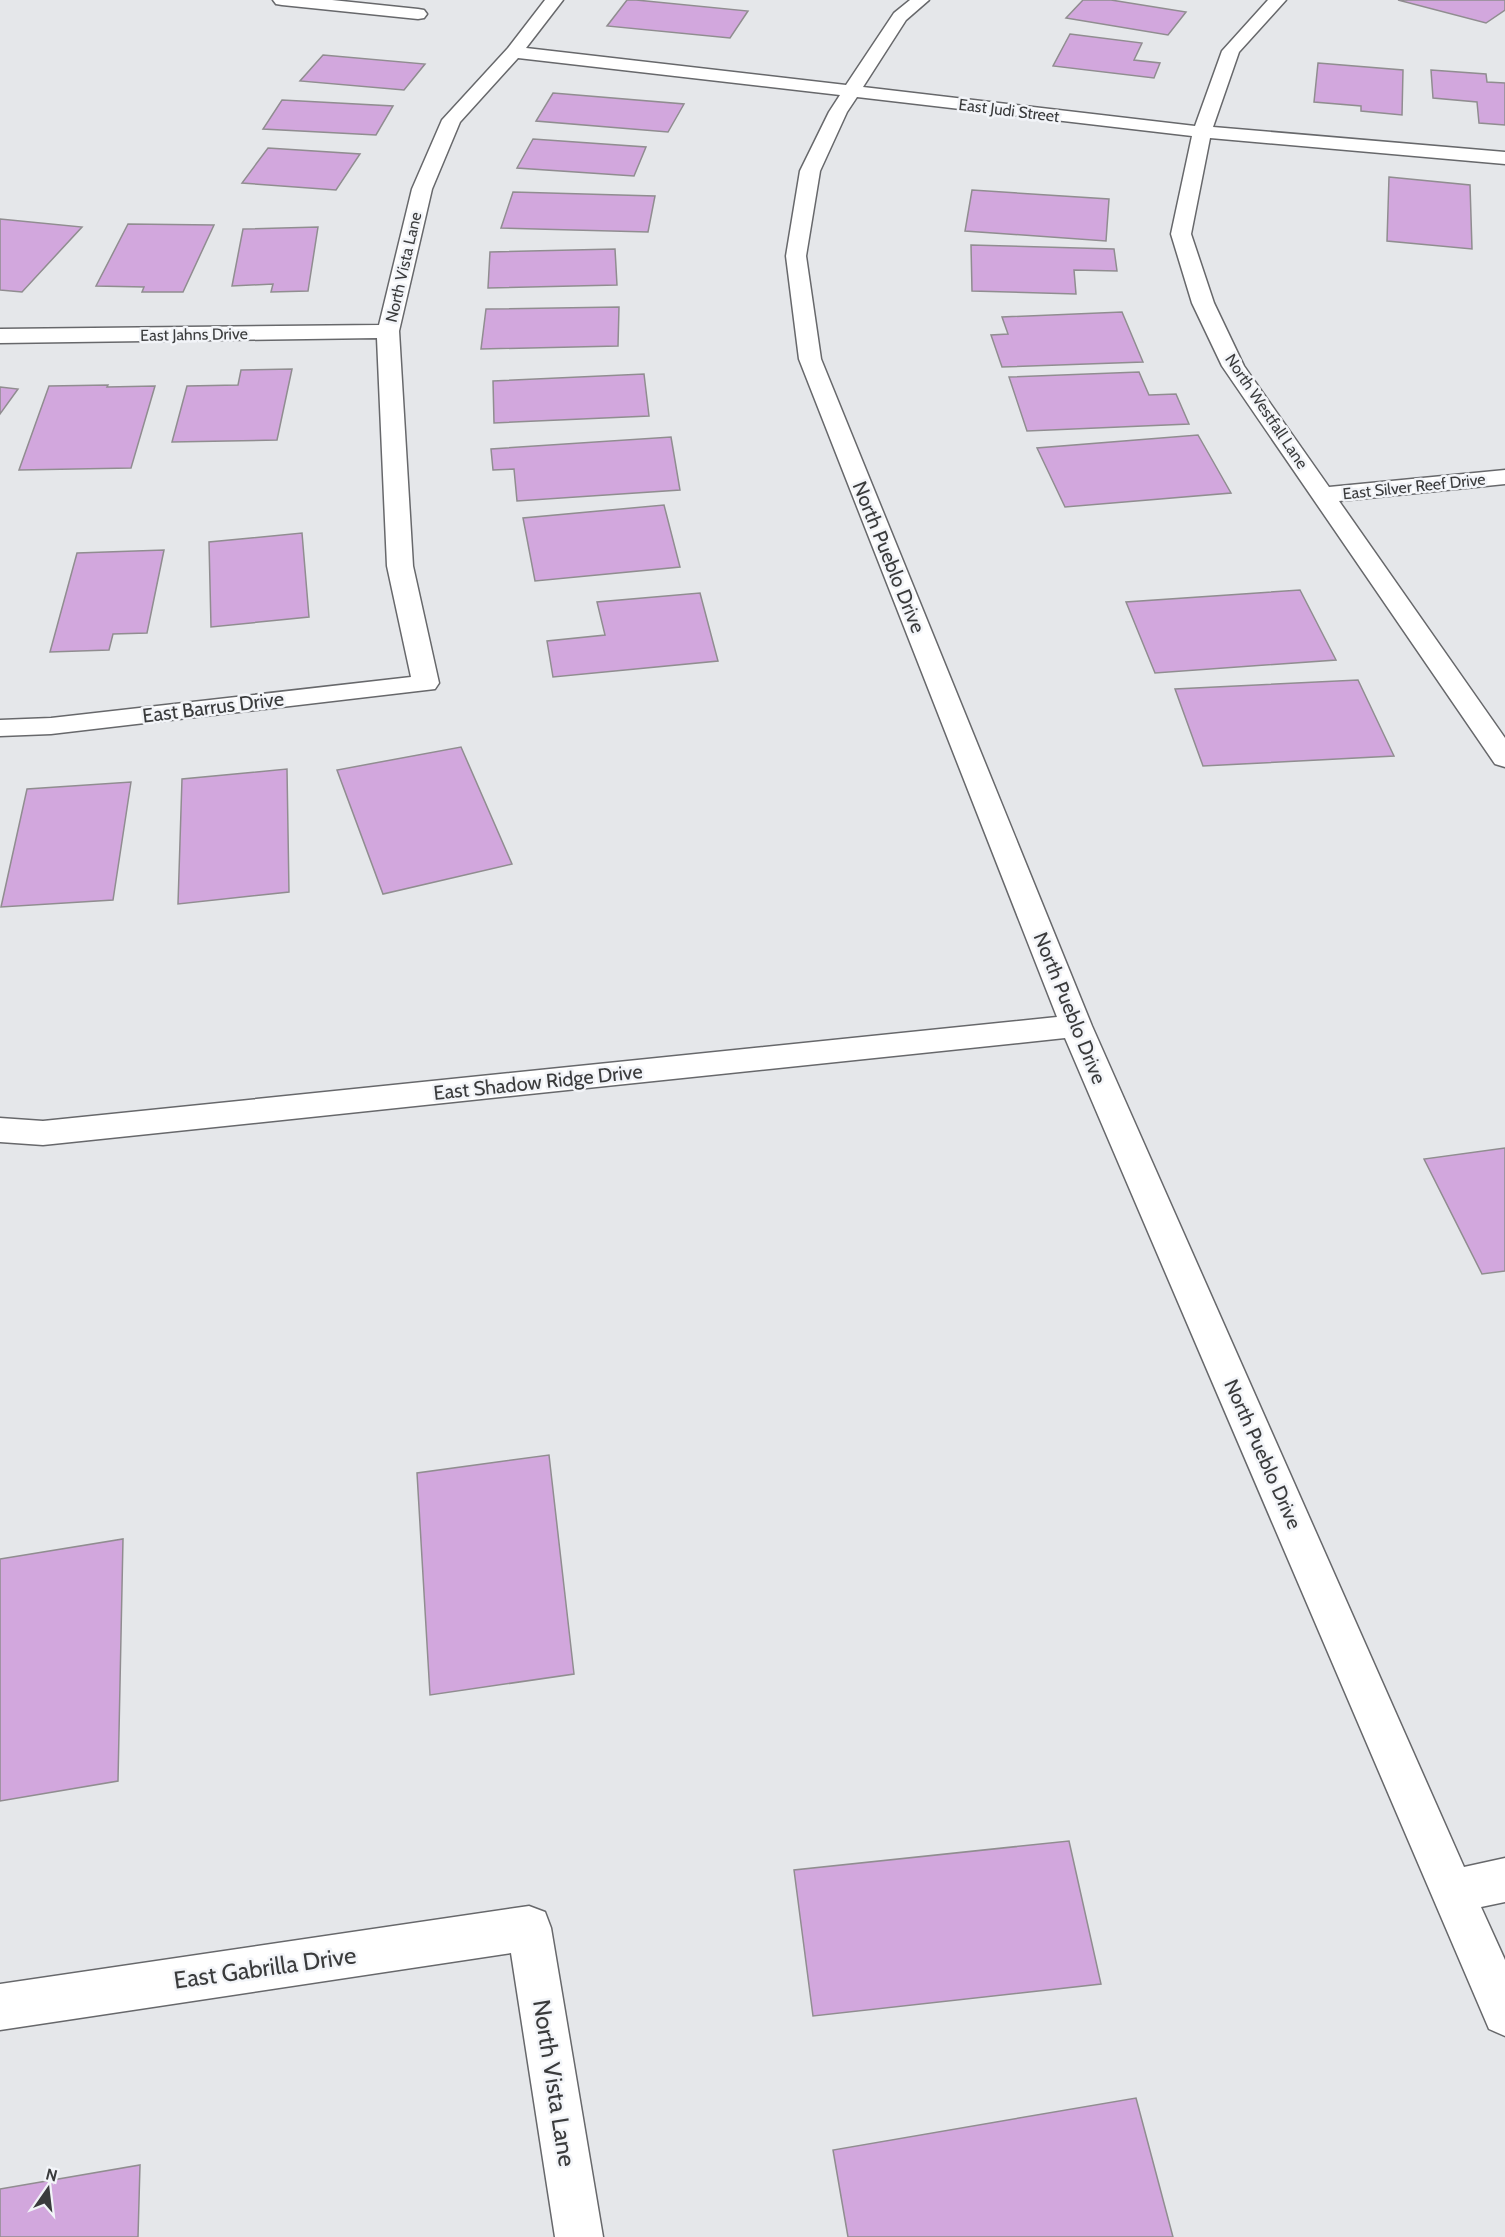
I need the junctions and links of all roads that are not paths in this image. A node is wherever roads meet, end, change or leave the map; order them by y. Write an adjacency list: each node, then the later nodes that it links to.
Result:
1 (282, 0): 5 (street)
2 (554, 0): 6 (street, North Vista Lane)
3 (920, 0): 7 (street, North Pueblo Drive)
4 (1277, 0): 8 (street, North Westfall Lane)
5 (418, 14)
6 (514, 52): 7 (street, East Judi Street); 10 (street, North Vista Lane)
7 (852, 91): 8 (street, East Judi Street); 17 (street, North Pueblo Drive)
8 (1202, 132): 9 (street, East Judi Street); 13 (street, North Westfall Lane)
9 (1505, 158)
10 (388, 331): 11 (street, East Jahns Drive); 14 (street, North Vista Lane)
11 (0, 336)
12 (1505, 477): 13 (street, East Silver Reef Drive)
13 (1323, 495): 16 (street, North Westfall Lane)
14 (426, 683): 15 (street, East Barrus Drive)
15 (0, 728)
16 (1505, 758)
17 (1076, 1026): 18 (street, East Shadow Ridge Drive); 20 (street, North Pueblo Drive)
18 (0, 1130)
19 (1505, 1880): 20 (street)
20 (1454, 1891): 23 (street, North Pueblo Drive)
21 (529, 1928): 22 (street, East Gabrilla Drive); 24 (street, North Vista Lane)
22 (0, 2007)
23 (1505, 2013)
24 (579, 2237)

